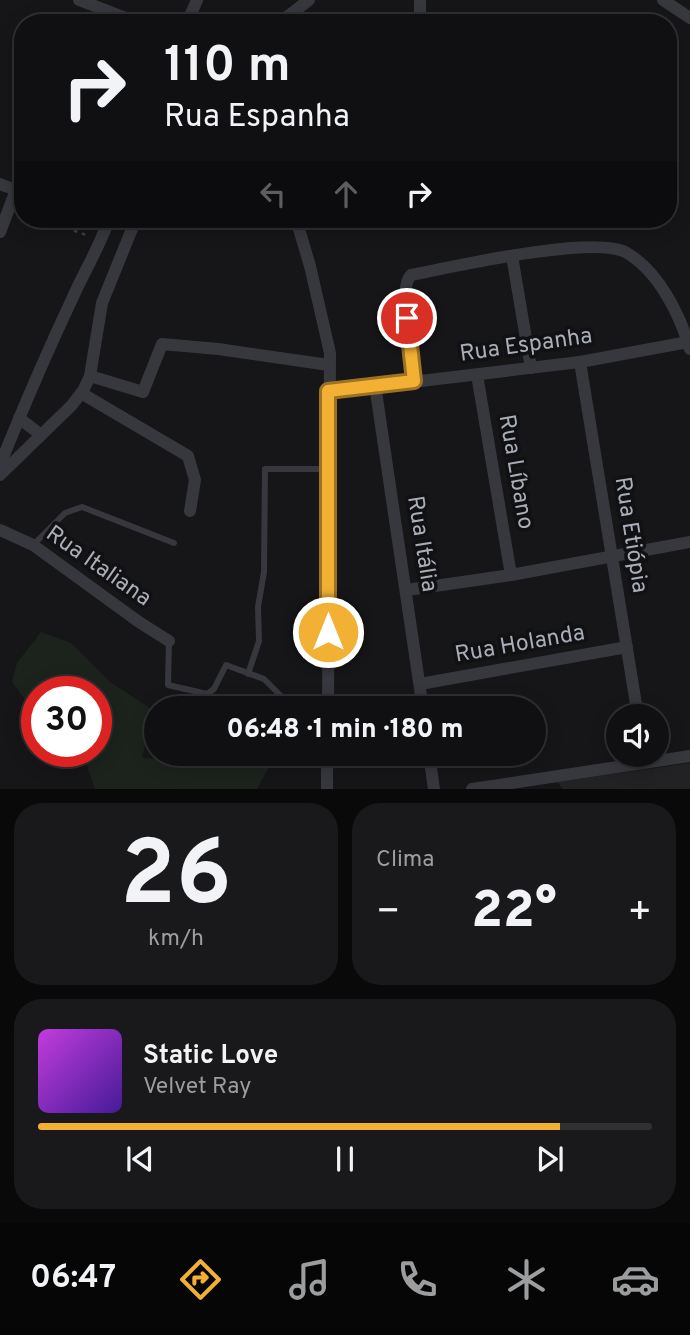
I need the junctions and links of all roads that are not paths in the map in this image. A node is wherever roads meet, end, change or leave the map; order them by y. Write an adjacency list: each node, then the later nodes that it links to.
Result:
1 (79, 0): 4 (street)
2 (309, 0): 5 (street)
3 (663, 0): 6 (street)
4 (116, 14)
5 (291, 14)
6 (690, 18)
7 (14, 196): 11 (street)
8 (106, 228): 23 (street)
9 (132, 228): 18 (street)
10 (298, 228): 15 (street)
11 (0, 232)
12 (512, 256): 13 (street); 16 (street); 19 (street)
13 (689, 346): 14 (street, Rua Espanha)
14 (580, 362): 16 (street, Rua Espanha); 33 (street, Rua Etiópia)
15 (329, 365): 18 (street); 21 (street)
16 (531, 368): 17 (street, Rua Espanha)
17 (477, 375): 19 (street, Rua Espanha); 34 (street, Rua Líbano)
18 (90, 376): 22 (street)
19 (414, 381): 20 (street, Rua Espanha)
20 (375, 386): 21 (street, Rua Espanha); 35 (street, Rua Itália)
21 (328, 391): 26 (street)
22 (82, 393): 24 (street); 28 (street)
23 (19, 418): 24 (street); 25 (street)
24 (41, 435): 27 (street)
25 (0, 465)
26 (328, 469): 38 (lane); 41 (street)
27 (0, 475)
28 (190, 511)
29 (0, 530): 32 (street, Rua Italiana)
30 (690, 542): 33 (street)
31 (174, 543): 32 (lane)
32 (33, 545): 36 (street, Rua Italiana)
33 (612, 555): 34 (street); 37 (street, Rua Etiópia)
34 (511, 575): 35 (street)
35 (407, 590): 39 (street, Rua Itália)
36 (170, 641): 38 (lane)
37 (627, 647): 39 (street, Rua Holanda); 43 (street, Rua Etiópia)
38 (248, 674): 40 (lane)
39 (420, 684): 42 (street, Rua Itália)
40 (281, 696)
41 (328, 696)
42 (421, 696)
43 (636, 704)
44 (690, 756): 45 (street)
45 (669, 757)
46 (327, 766): 50 (street)
47 (431, 766): 51 (street)
48 (606, 766): 49 (street)
49 (546, 778): 52 (street); 53 (street)
50 (327, 789)
51 (434, 789)
52 (472, 789)
53 (554, 789)

